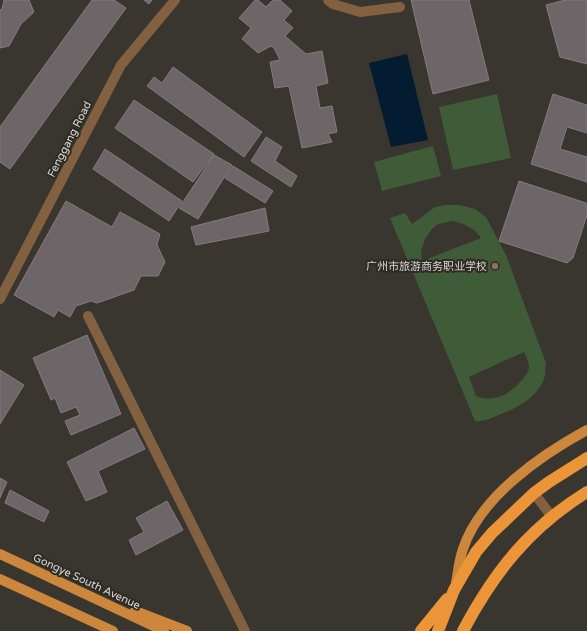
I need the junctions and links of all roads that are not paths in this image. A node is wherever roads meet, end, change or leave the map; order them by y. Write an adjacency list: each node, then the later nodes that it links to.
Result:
1 (175, 0): 4 (street, Fenggang Road)
2 (328, 0): 3 (street)
3 (400, 7)
4 (0, 299)
5 (88, 316): 18 (street)
6 (587, 430): 13 (main road)
7 (587, 458): 9 (highway)
8 (587, 492): 10 (highway)
9 (534, 493): 10 (street); 13 (highway)
10 (552, 517): 21 (highway)
11 (0, 554): 14 (main road, Gongye South Avenue)
12 (0, 579): 15 (main road)
13 (454, 590): 19 (highway); 20 (highway)
14 (86, 594): 16 (main road, Gongye South Avenue); 17 (main road)
15 (113, 631)
16 (164, 631)
17 (187, 631)
18 (244, 631)
19 (421, 631)
20 (438, 631)
21 (463, 631)

